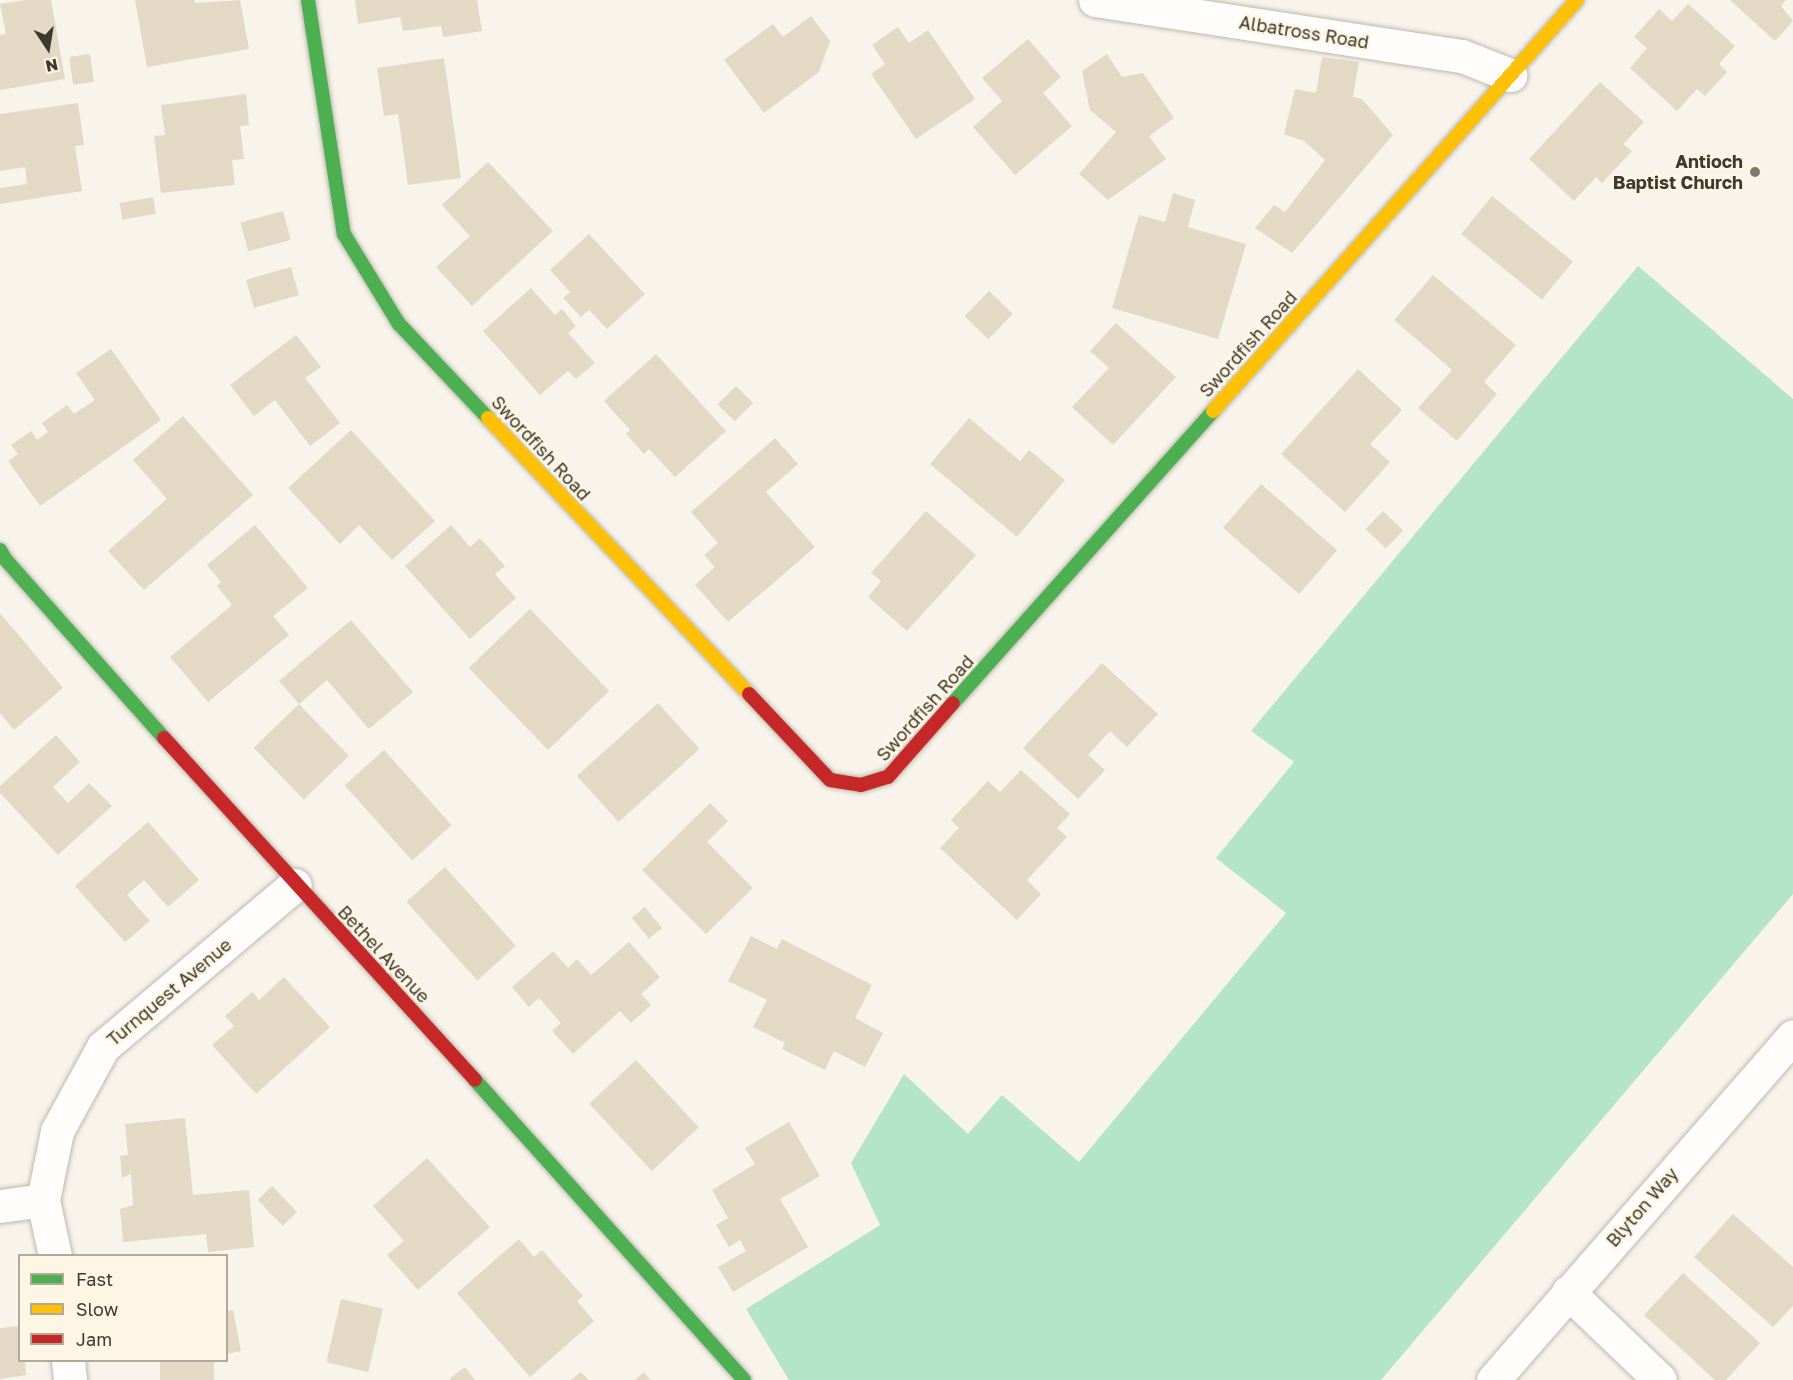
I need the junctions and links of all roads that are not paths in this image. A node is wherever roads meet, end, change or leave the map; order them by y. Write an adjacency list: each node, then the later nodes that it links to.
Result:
1 (308, 0): 4 (street, Swordfish Road)
2 (1095, 0): 4 (street, Albatross Road)
3 (1577, 0): 4 (street, Swordfish Road)
4 (1510, 75)
5 (0, 550): 6 (street, Bethel Avenue)
6 (295, 885): 8 (street, Turnquest Avenue); 14 (street, Bethel Avenue)
7 (1793, 1036): 11 (street, Blyton Way)
8 (43, 1200): 9 (street); 10 (street, Turnquest Avenue)
9 (0, 1206)
10 (55, 1254)
11 (1568, 1292): 15 (street, Blyton Way); 16 (street)
12 (68, 1362): 13 (street)
13 (70, 1380)
14 (744, 1380)
15 (1493, 1380)
16 (1660, 1380)

